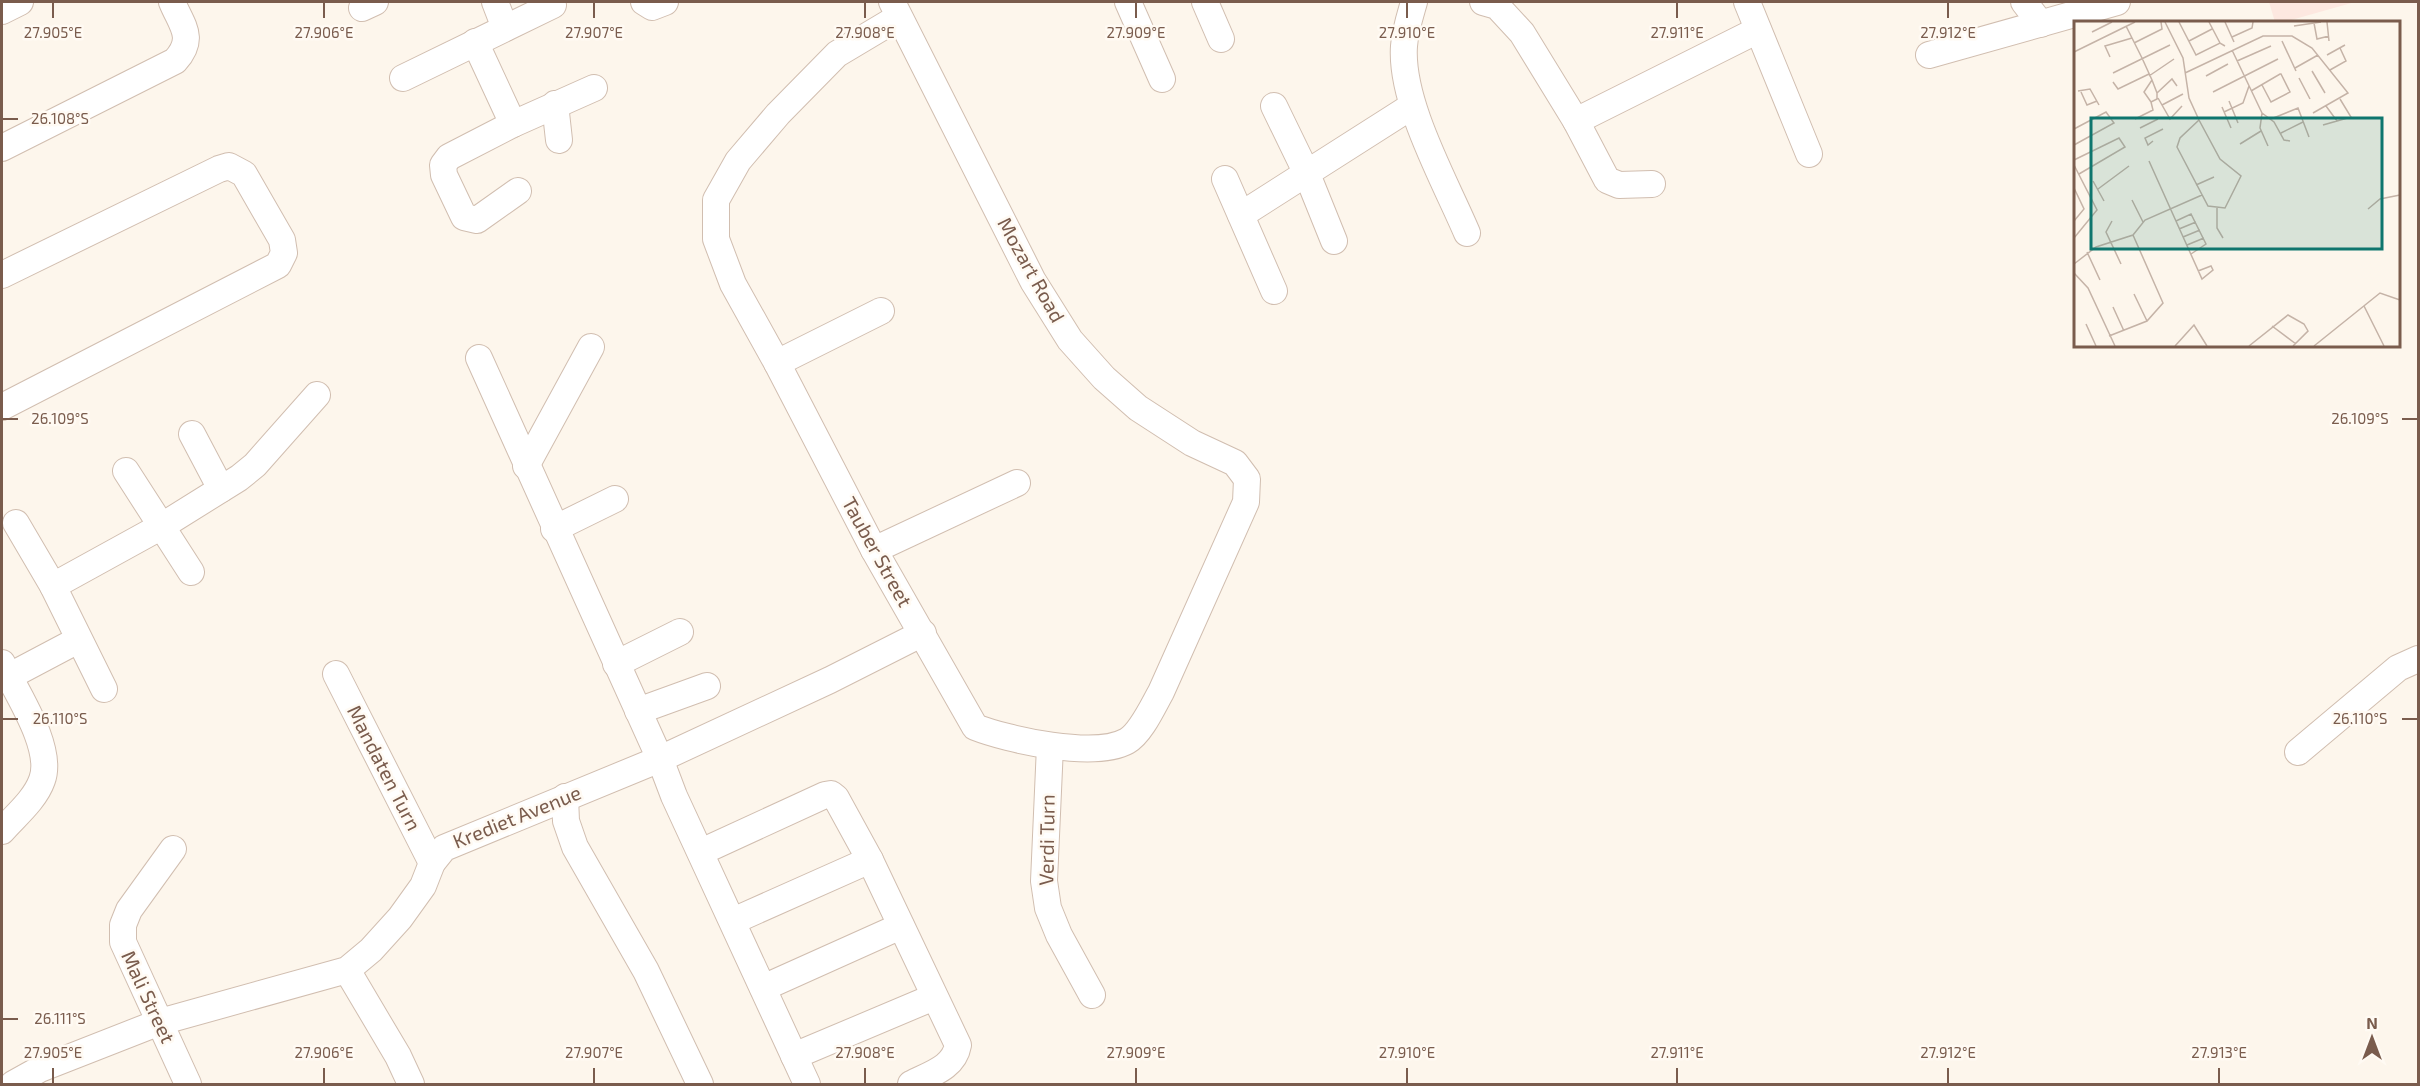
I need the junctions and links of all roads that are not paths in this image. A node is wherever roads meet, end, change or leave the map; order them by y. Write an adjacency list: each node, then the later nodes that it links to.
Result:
1 (20, 2): 15 (street)
2 (172, 2): 31 (street)
3 (495, 2): 17 (street)
4 (644, 2): 5 (street)
5 (665, 2)
6 (1128, 2): 23 (street)
7 (1205, 2): 19 (street)
8 (1414, 2): 27 (street)
9 (1747, 2): 18 (street)
10 (2024, 2): 16 (street)
11 (2117, 2): 16 (street)
12 (1495, 3): 28 (street)
13 (553, 5): 17 (street)
14 (895, 9): 45 (street, Tauber Street); 51 (street, Mozart Road)
15 (2, 11)
16 (2041, 24): 21 (street)
17 (505, 28): 20 (street)
18 (1758, 30): 28 (street); 32 (street)
19 (1221, 39)
20 (475, 42): 22 (street); 29 (street)
21 (1929, 55)
22 (403, 78)
23 (1162, 79)
24 (594, 88): 25 (street)
25 (555, 104): 29 (street); 30 (street)
26 (1274, 106): 33 (street)
27 (1412, 106): 33 (street); 38 (street)
28 (1576, 121): 35 (street)
29 (513, 124): 36 (street)
30 (559, 141)
31 (2, 148)
32 (1809, 154)
33 (1307, 174): 37 (street); 39 (street)
34 (1225, 178): 37 (street)
35 (1652, 184)
36 (518, 190)
37 (1241, 215): 41 (street)
38 (1467, 233)
39 (1334, 241)
40 (2, 275): 47 (street)
41 (1274, 291)
42 (881, 310): 45 (street)
43 (591, 347): 49 (street)
44 (479, 358): 49 (street)
45 (777, 363): 58 (street, Tauber Street)
46 (317, 395): 53 (street)
47 (2, 407)
48 (192, 434): 53 (street)
49 (526, 466): 57 (street)
50 (126, 471): 56 (street)
51 (1244, 474): 71 (street, Tauber Street)
52 (1017, 483): 58 (street)
53 (221, 489): 56 (street)
54 (615, 500): 57 (street)
55 (16, 523): 60 (street)
56 (162, 526): 59 (street); 60 (street)
57 (554, 529): 65 (street)
58 (874, 550): 62 (street, Tauber Street)
59 (191, 572)
60 (53, 586): 63 (street)
61 (680, 632): 65 (street)
62 (923, 633): 71 (street, Tauber Street); 73 (street, Krediet Avenue)
63 (78, 640): 66 (street); 69 (street)
64 (2418, 659): 72 (street)
65 (616, 664): 70 (street)
66 (5, 670): 75 (street)
67 (336, 674): 79 (street, Mandaten Turn)
68 (707, 686): 70 (street)
69 (104, 689)
70 (638, 711): 73 (street)
71 (1050, 746): 84 (street, Verdi Turn)
72 (2298, 752)
73 (660, 759): 74 (street, Krediet Avenue); 77 (street)
74 (565, 798): 79 (street, Krediet Avenue); 91 (street)
75 (2, 831)
76 (173, 849): 86 (street, Mali Street)
77 (701, 852): 78 (street); 80 (street)
78 (870, 860): 80 (street); 81 (street)
79 (432, 862): 82 (street, Krediet Avenue)
80 (733, 921): 83 (street)
81 (901, 926): 83 (street); 85 (street)
82 (347, 970): 86 (street, Krediet Avenue); 90 (street)
83 (763, 988): 87 (street)
84 (1092, 995)
85 (934, 997): 87 (street); 93 (street)
86 (160, 1022): 88 (street, Krediet Avenue); 89 (street, Mali Street)
87 (794, 1056): 92 (street)
88 (13, 1084)
89 (188, 1084)
90 (411, 1084)
91 (700, 1084)
92 (807, 1084)
93 (911, 1084)

